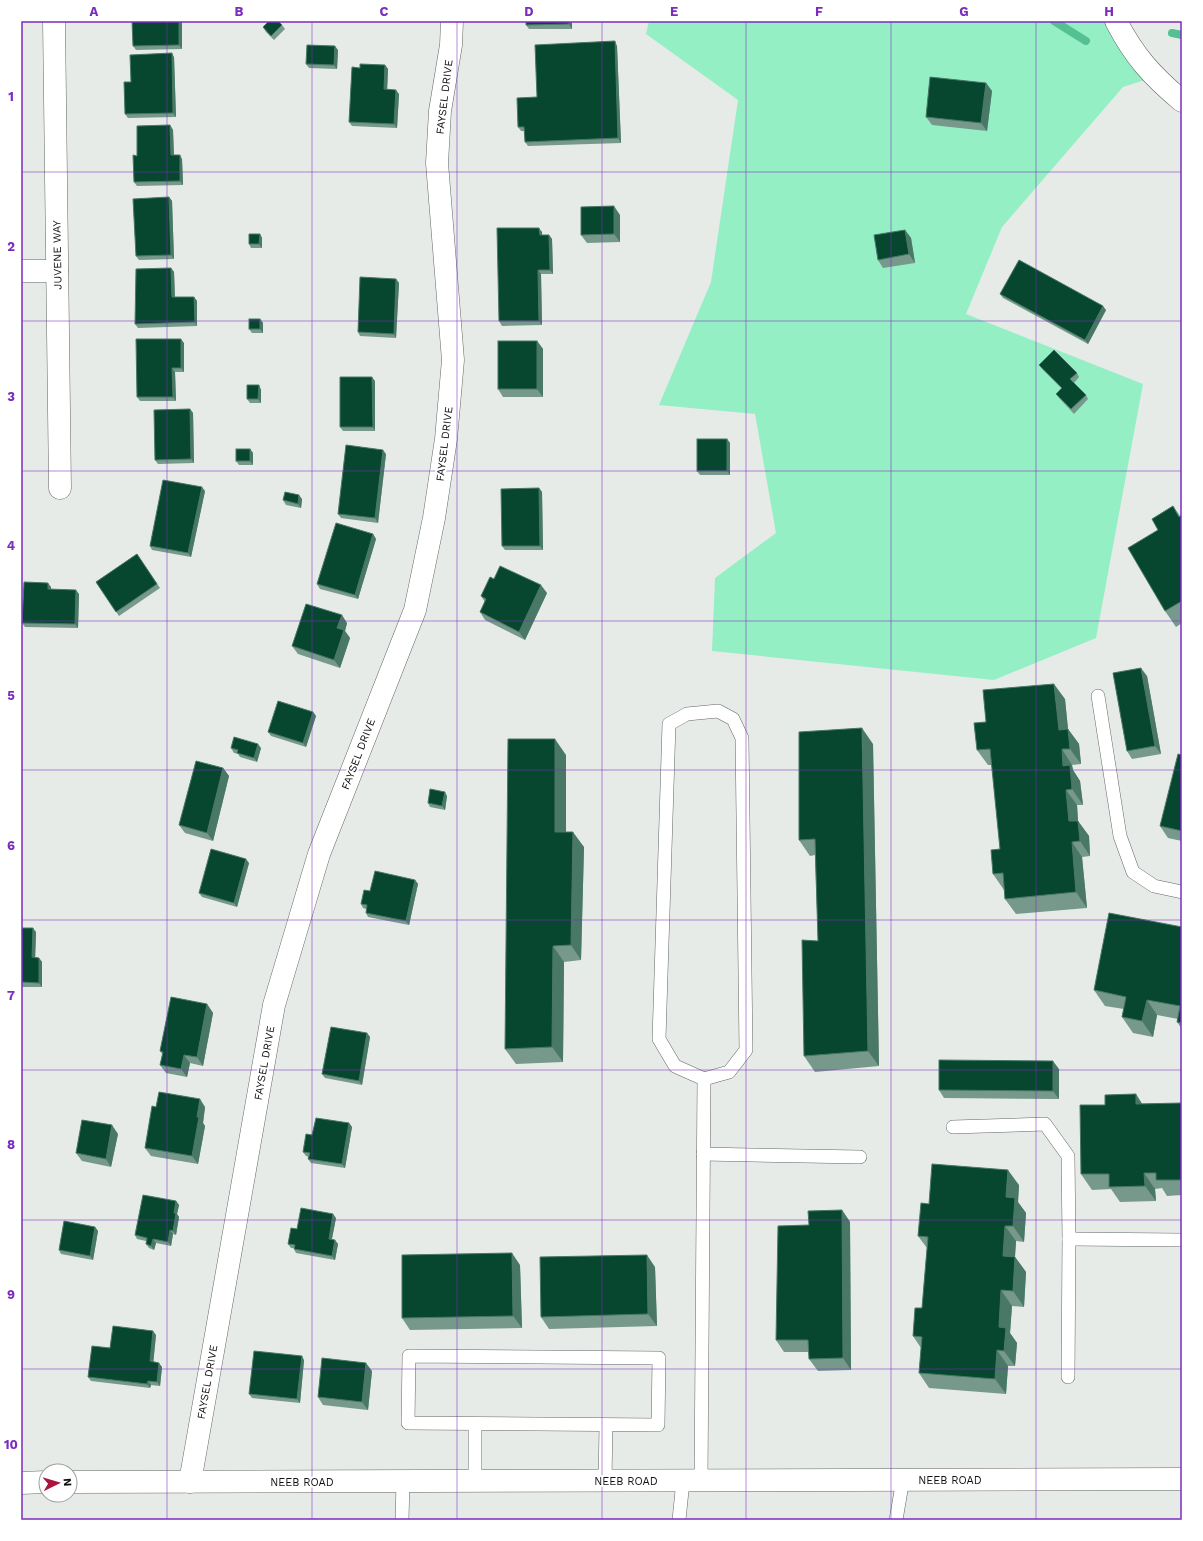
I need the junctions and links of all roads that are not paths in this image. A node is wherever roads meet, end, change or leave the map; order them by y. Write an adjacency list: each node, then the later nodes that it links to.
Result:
1 (54, 21): 6 (street, JUVENE WAY)
2 (452, 21): 26 (street, FAYSEL DRIVE)
3 (1116, 21): 4 (street)
4 (1182, 101)
5 (21, 271): 6 (street)
6 (57, 271): 7 (street, JUVENE WAY)
7 (60, 488)
8 (1098, 696): 9 (lane)
9 (1182, 892)
10 (704, 1079): 10 (lane); 12 (lane)
11 (953, 1126): 14 (lane)
12 (704, 1154): 13 (lane); 22 (lane)
13 (860, 1157)
14 (1069, 1239): 15 (lane); 16 (lane)
15 (1182, 1240)
16 (1068, 1376)
17 (475, 1424): 18 (lane); 18 (lane); 28 (lane)
18 (606, 1425): 21 (lane)
19 (903, 1479): 20 (street, NEEB ROAD); 22 (street, NEEB ROAD); 31 (lane)
20 (1182, 1479)
21 (605, 1480): 22 (street, NEEB ROAD); 28 (street, NEEB ROAD)
22 (692, 1481): 30 (lane)
23 (21, 1482): 24 (street)
24 (38, 1482)
25 (78, 1482): 26 (street, NEEB ROAD)
26 (190, 1482): 27 (street, NEEB ROAD)
27 (403, 1482): 28 (street, NEEB ROAD); 29 (lane)
28 (475, 1482)
29 (402, 1520)
30 (680, 1520)
31 (896, 1520)

